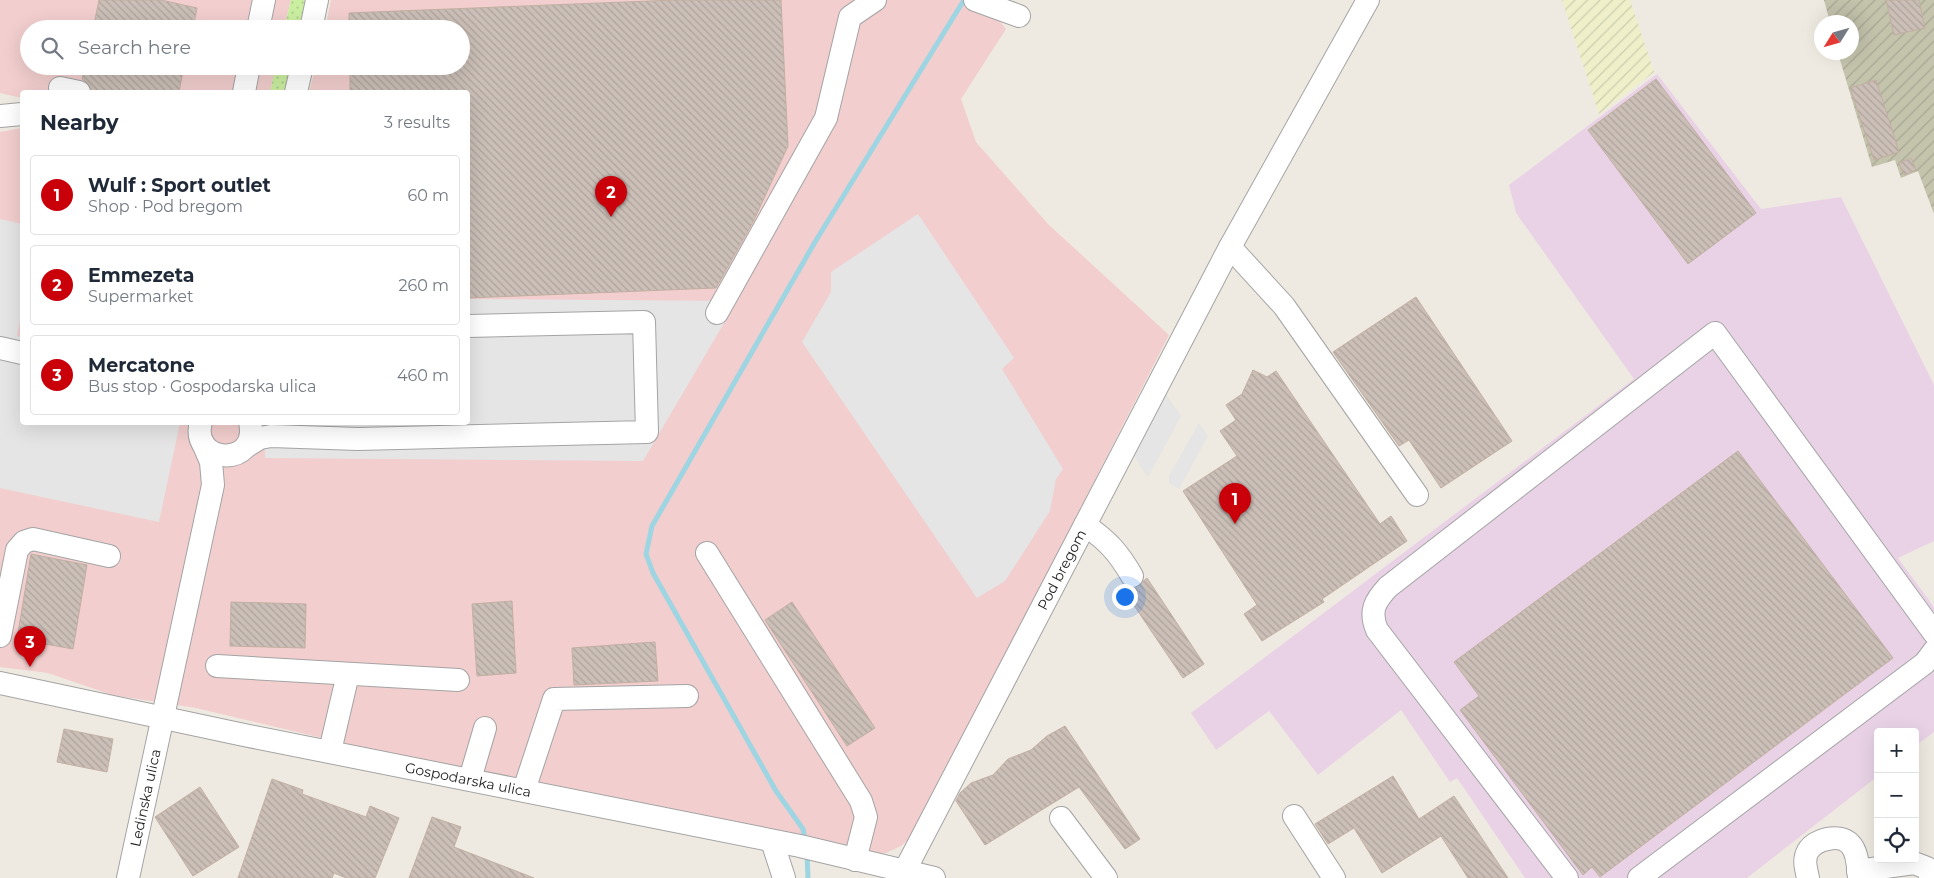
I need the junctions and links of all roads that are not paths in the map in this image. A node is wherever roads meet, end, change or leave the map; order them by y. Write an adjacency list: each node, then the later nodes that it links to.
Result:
1 (264, 0): 7 (street)
2 (318, 0): 8 (street)
3 (875, 0): 16 (street)
4 (975, 0): 6 (street)
5 (1368, 0): 15 (street, Pod bregom)
6 (1020, 16)
7 (260, 20)
8 (313, 20)
9 (247, 75): 11 (street)
10 (300, 75): 12 (street)
11 (244, 90)
12 (296, 90)
13 (20, 114): 14 (street)
14 (0, 116)
15 (1230, 247): 24 (street); 25 (street, Pod bregom)
16 (717, 313)
17 (470, 326): 22 (street)
18 (0, 348): 19 (street)
19 (20, 353)
20 (251, 425): 22 (street)
21 (202, 432): 22 (street); 23 (street)
22 (244, 449): 23 (street)
23 (212, 485): 37 (street, Ledinska ulica)
24 (1417, 495)
25 (1085, 525): 28 (street); 46 (street, Pod bregom)
26 (707, 553): 45 (street)
27 (109, 556): 30 (street)
28 (1132, 576)
29 (1934, 634): 53 (street)
30 (0, 636)
31 (1934, 651): 54 (street)
32 (217, 666): 33 (street)
33 (348, 674): 34 (street); 39 (street)
34 (458, 680)
35 (0, 683): 37 (street, Gospodarska ulica)
36 (687, 696): 41 (street)
37 (162, 716): 39 (street, Gospodarska ulica); 48 (street, Ledinska ulica)
38 (485, 728): 40 (street)
39 (330, 751): 40 (street, Gospodarska ulica)
40 (470, 780): 41 (street, Gospodarska ulica)
41 (524, 790): 44 (street, Gospodarska ulica)
42 (1294, 816): 52 (street)
43 (1061, 818): 51 (street)
44 (772, 841): 45 (street, Gospodarska ulica); 49 (street)
45 (856, 860): 46 (street, Gospodarska ulica)
46 (904, 872): 50 (street, Gospodarska ulica)
47 (1859, 875): 55 (street); 56 (street)
48 (128, 878)
49 (784, 878)
50 (934, 878)
51 (1106, 878)
52 (1334, 878)
53 (1567, 878)
54 (1639, 878)
55 (1808, 878)
56 (1931, 878)

